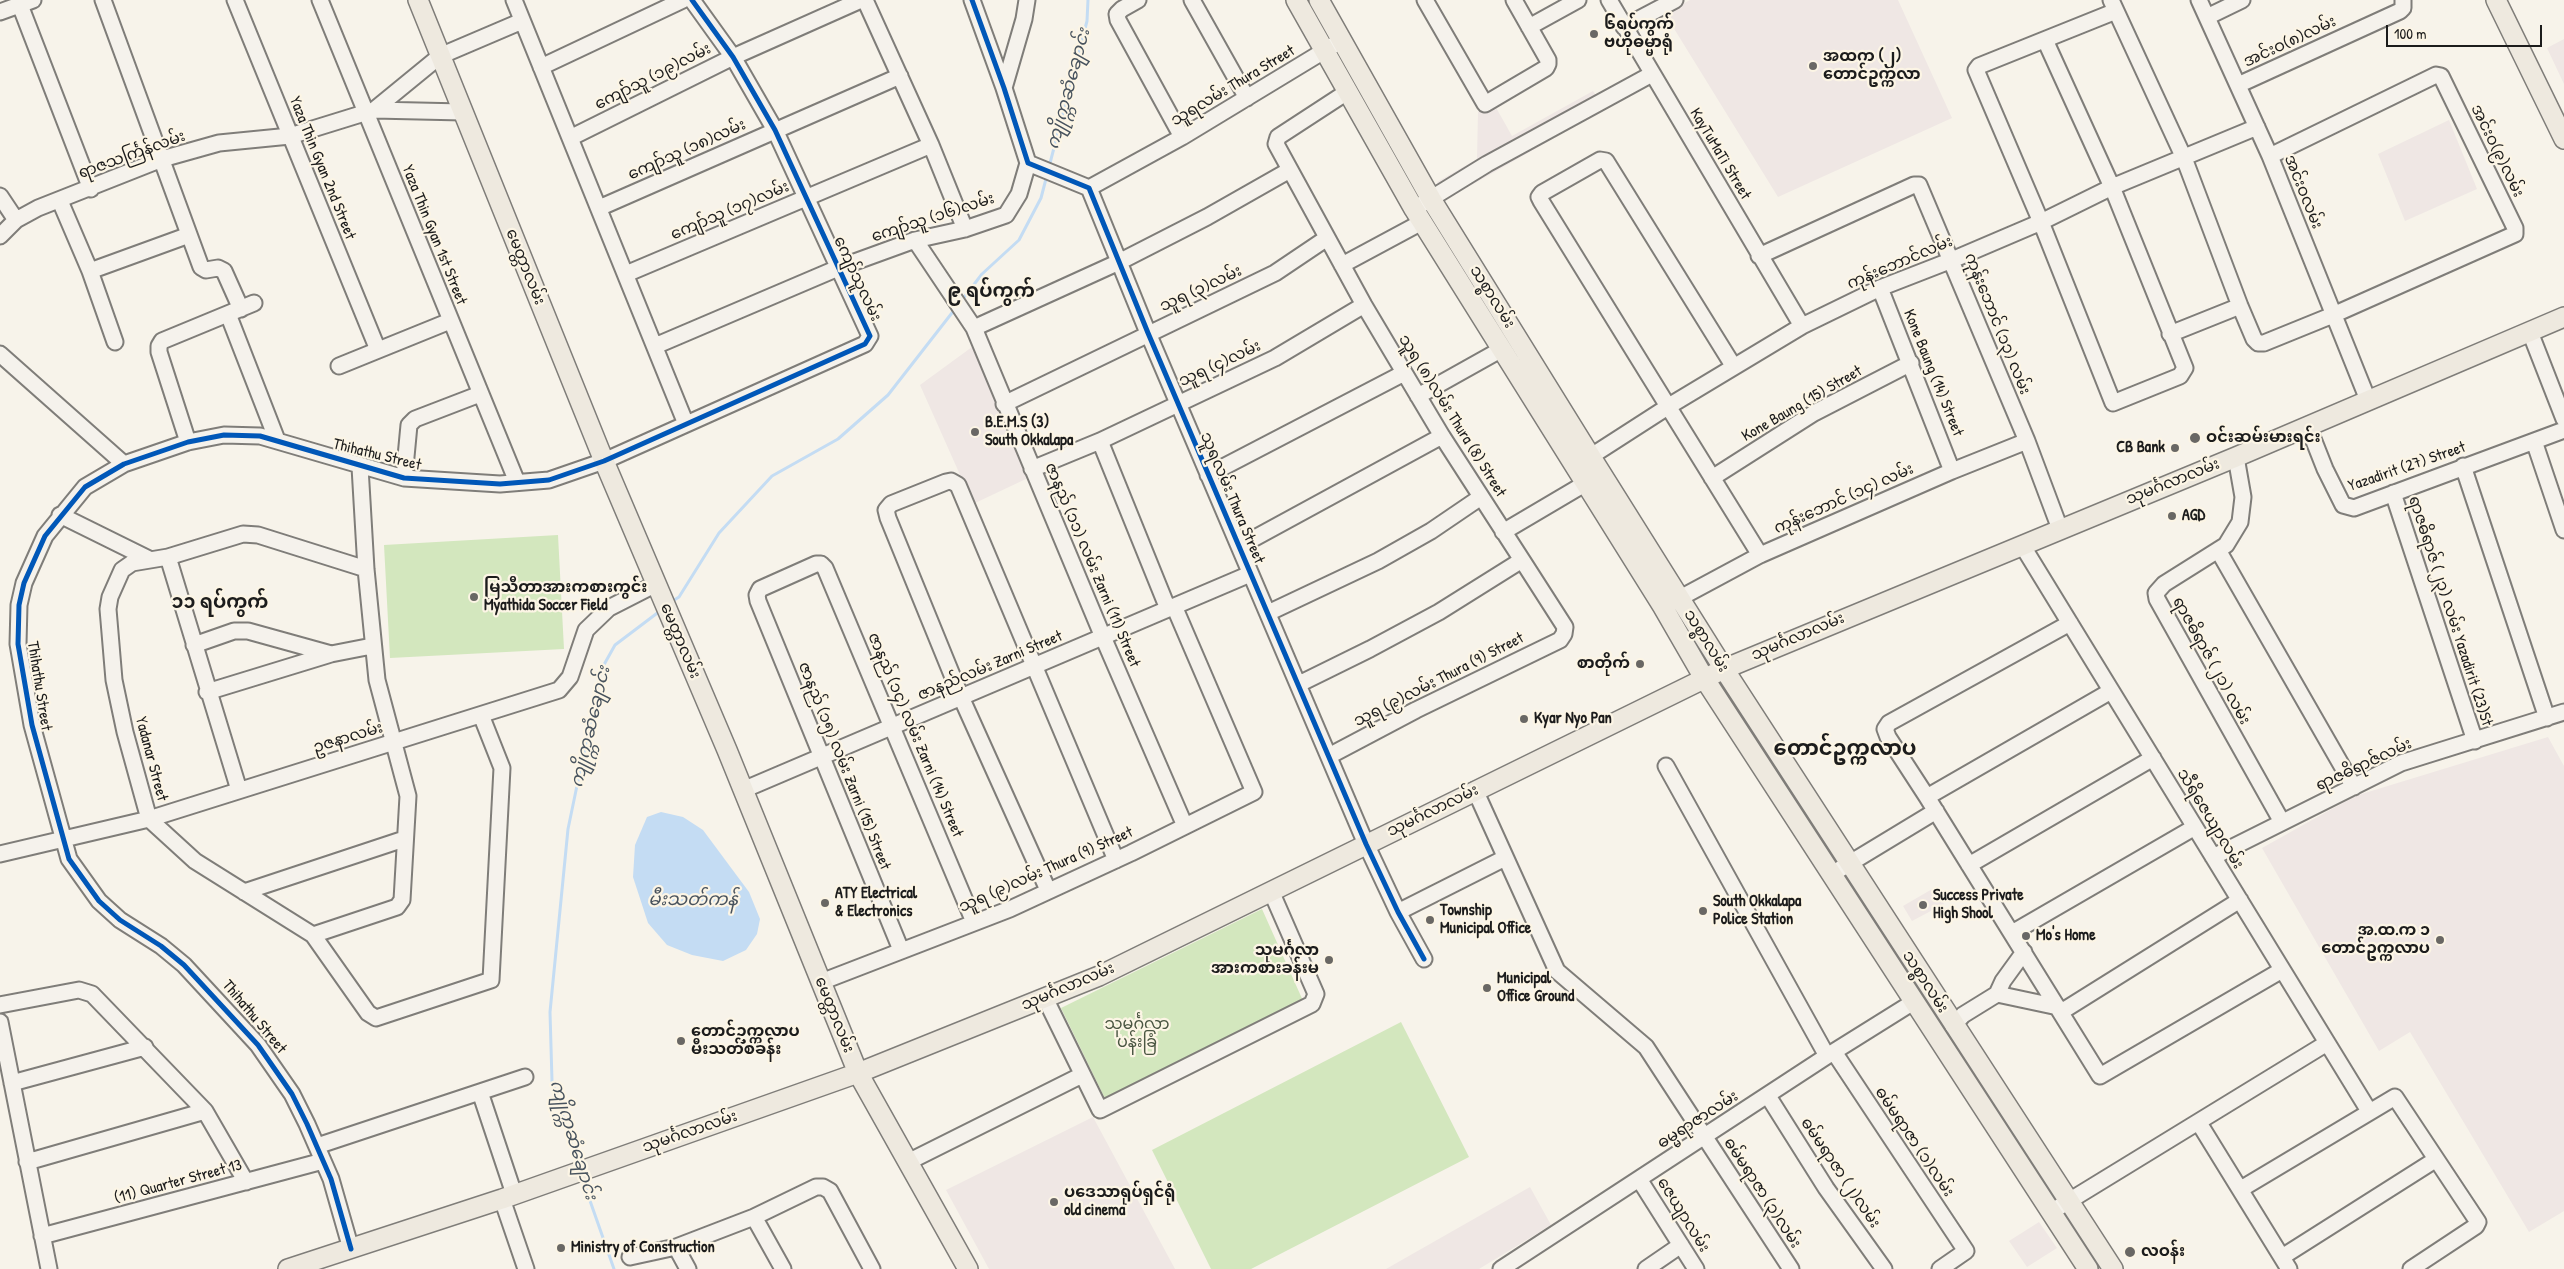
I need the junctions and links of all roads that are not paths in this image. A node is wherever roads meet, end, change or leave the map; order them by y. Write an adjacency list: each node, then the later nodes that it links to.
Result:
1 (103, 0): 54 (street)
2 (235, 0): 47 (street, Yaza Thin Gyan 2nd Street)
3 (320, 0): 43 (street, Yaza Thin Gyan 1st Street)
4 (418, 0): 34 (main road, မေတ္တာလမ်း)
5 (514, 0): 28 (street)
6 (683, 0): 36 (street)
7 (692, 0): 35 (street, ကျော်သူလမ်း)
8 (863, 0): 35 (street, ကျော်သူ (၁၉)လမ်း); 38 (street)
9 (972, 0): 40 (street)
10 (1027, 0): 40 (street)
11 (1138, 0): 48 (street)
12 (1192, 0): 42 (street)
13 (1296, 0): 33 (main road, သစ္စာလမ်း)
14 (1319, 0): 31 (main road, သစ္စာလမ်း)
15 (1425, 0): 29 (street)
16 (1514, 0): 29 (street)
17 (1578, 0): 29 (street)
18 (1608, 0): 30 (street, KayTuMaTi Street)
19 (1675, 0): 30 (street)
20 (2199, 0): 27 (street, အင်းဝလမ်း)
21 (2242, 0): 27 (street)
22 (2403, 0): 39 (street, အင်းဝ(၈)လမ်း)
23 (2496, 0): 50 (main road)
24 (27, 2): 26 (street); 59 (street)
25 (2114, 6): 32 (street); 53 (street)
26 (0, 12)
27 (2207, 17): 39 (street, အင်းဝလမ်း)
28 (522, 21): 34 (street); 36 (street)
29 (1529, 27)
30 (1624, 27): 37 (street, KayTuMaTi Street)
31 (1342, 40): 33 (street, သူရလမ်း Thura Street); 62 (main road, သစ္စာလမ်း)
32 (2045, 40): 57 (street); 67 (street)
33 (1324, 52): 41 (main road, သစ္စာလမ်း); 42 (street, သူရလမ်း Thura Street)
34 (440, 56): 43 (street); 44 (main road, မေတ္တာလမ်း)
35 (732, 57): 46 (street, ကျော်သူလမ်း); 49 (street, ကျော်သူ (၁၉)လမ်း)
36 (541, 67): 49 (street)
37 (1652, 74): 62 (street); 73 (street, KayTuMaTi Street)
38 (900, 76): 46 (street, ကျော်သူ (၁၈)လမ်း); 51 (street)
39 (2238, 85): 45 (street, အင်းဝလမ်း)
40 (1004, 88): 55 (street)
41 (1347, 92): 56 (street, သူရ (၈)လမ်း Thura (8) Street); 65 (main road, သစ္စာလမ်း)
42 (1247, 98): 48 (street, သူရလမ်း Thura Street)
43 (369, 111): 44 (street); 47 (street, ရာဇသင်္ကြန်လမ်း); 86 (street, Yaza Thin Gyan 1st Street)
44 (463, 112): 118 (main road, မေတ္တာလမ်း)
45 (2257, 127): 52 (street, အင်းဝလမ်း); 53 (street, ကုန်းဘောင်လမ်း)
46 (775, 130): 61 (street, ကျော်သူလမ်း); 64 (street, ကျော်သူ (၁၈)လမ်း)
47 (290, 136): 54 (street, ရာဇသင်္ကြန်လမ်း); 95 (street, Yaza Thin Gyan 2nd Street)
48 (1182, 137): 58 (street, သူရလမ်း Thura Street)
49 (570, 138): 64 (street)
50 (2564, 139)
51 (931, 145): 61 (street, ကျော်သူ (၁၇)လမ်း); 68 (street)
52 (2270, 156): 84 (street, အင်းဝလမ်း); 84 (street, အင်းဝ(၉)လမ်း)
53 (2184, 158): 57 (street, ကုန်းဘောင်လမ်း); 82 (street)
54 (162, 160): 59 (street, ရာဇသင်္ကြန်လမ်း); 69 (street)
55 (1034, 166): 58 (street); 68 (street, ကျော်သူ (၁၆)လမ်း)
56 (1288, 170): 71 (street, သူရ (၈)လမ်း Thura (8) Street); 75 (street)
57 (2112, 187): 67 (street, ကုန်းဘောင်လမ်း); 91 (street)
58 (1089, 188): 75 (street, သူရလမ်း Thura Street)
59 (91, 189): 63 (street, ရာဇသင်္ကြန်လမ်း)
60 (0, 196): 66 (street)
61 (805, 198): 77 (street, ကျော်သူလမ်း); 79 (street, ကျော်သူ (၁၇)လမ်း)
62 (1432, 199): 65 (street); 119 (main road, သစ္စာလမ်း)
63 (60, 201): 66 (street, ရာဇသင်္ကြန်လမ်း); 78 (street)
64 (599, 208): 79 (street)
65 (1418, 215): 76 (street); 94 (main road, သစ္စာလမ်း)
66 (16, 220): 70 (street, ရာဇသင်္ကြန်လမ်း)
67 (2041, 222): 74 (street, ကုန်းဘောင်လမ်း); 91 (street)
68 (965, 229): 72 (street, ကျော်သူ (၁၆)လမ်း)
69 (189, 235): 78 (street); 83 (street)
70 (0, 236)
71 (1327, 238): 76 (street, သူရ (၈)လမ်း Thura (8) Street); 90 (street, သူရ (၃)လမ်း)
72 (915, 240): 77 (street, ကျော်သူ (၁၆)လမ်း); 87 (street, ဇာနည် (၁၁) လမ်း Zarni (11) Street)
73 (1759, 256): 74 (street, ကုန်းဘောင် (၁၃) လမ်း); 88 (street, KayTuMaTi Street)
74 (1952, 260): 80 (street, ကုန်းဘောင်လမ်း); 114 (street, ကုန်းဘောင် (၁၃) လမ်း)
75 (1119, 262): 87 (street); 90 (street, သူရလမ်း Thura Street)
76 (1342, 265): 81 (street, သူရ (၈)လမ်း Thura (8) Street)
77 (838, 268): 93 (street, ကျော်သူ (၁၆)လမ်း); 108 (street, ကျော်သူလမ်း)
78 (90, 271): 92 (street)
79 (626, 274): 93 (street)
80 (1880, 288): 88 (street, ကုန်းဘောင်လမ်း); 97 (street, Kone Baung (14) Street)
81 (1364, 305): 100 (street, သူရ (၈)လမ်း Thura (8) Street); 105 (street, သူရ (၄)လမ်း)
82 (2240, 306): 84 (street); 91 (street)
83 (241, 308): 112 (street); 116 (street)
84 (2333, 314): 103 (street, အင်းဝလမ်း)
85 (2564, 317): 89 (main road, သုမင်္ဂလာလမ်း)
86 (450, 321): 95 (street); 101 (street, Yaza Thin Gyan 1st Street)
87 (970, 323): 104 (street, ဇာနည် (၁၁) လမ်း Zarni (11) Street)
88 (1802, 326): 99 (street, ကုန်းဘောင်လမ်း)
89 (2530, 332): 103 (main road, သုမင်္ဂလာလမ်း); 107 (street)
90 (1148, 333): 104 (street, သူရ (၃)လမ်း); 105 (street, သူရလမ်း Thura Street)
91 (2170, 334)
92 (115, 342)
93 (655, 346): 108 (street)
94 (1502, 349): 102 (street); 119 (main road, သစ္စာလမ်း)
95 (378, 350): 98 (street)
96 (0, 354): 120 (street)
97 (1911, 363): 124 (street, Kone Baung (14) Street); 127 (street, Kone Baung (15) Street)
98 (339, 366)
99 (1734, 367): 106 (street, ကုန်းဘောင်လမ်း); 106 (street)
100 (1404, 373): 102 (street, သူရ (၈)လမ်း Thura (8) Street); 125 (street)
101 (480, 394): 126 (street); 128 (street, Yaza Thin Gyan 1st Street)
102 (1418, 396): 111 (street, သူရ (၈)လမ်း Thura (8) Street)
103 (2368, 400): 109 (main road, သုမင်္ဂလာလမ်း)
104 (1004, 404): 123 (street, ဇာနည် (၁၁) လမ်း Zarni (11) Street)
105 (1178, 404): 113 (street, သူရ (၄)လမ်း); 125 (street, သူရလမ်း Thura Street)
106 (1669, 406): 119 (street, ကုန်းဘောင်လမ်း); 127 (street)
107 (2564, 419)
108 (686, 424): 118 (street, ကျော်သူလမ်း)
109 (2308, 426): 117 (main road, သုမင်္ဂလာလမ်း); 130 (street, Yazadirit (27) Street)
110 (2564, 430): 115 (street, Yazadirit (27) Street)
111 (1442, 436): 131 (street, သူရ (၈)လမ်း Thura (8) Street); 137 (street)
112 (277, 440): 116 (street, Thihathu Street); 122 (street, Thihathu Street)
113 (1100, 441): 123 (street, သူရ (၄)လမ်း); 148 (street)
114 (2027, 441): 124 (street, ကုန်းဘောင် (၁၄) လမ်း); 133 (street, ကုန်းဘောင် (၁၃) လမ်း)
115 (2534, 441): 121 (street, Yazadirit (27) Street); 134 (street)
116 (188, 442): 120 (street, Thihathu Street)
117 (2236, 456): 133 (main road, သုမင်္ဂလာလမ်း); 138 (street, ရာဇဓိရာဇ် (၂၁) လမ်း)
118 (604, 461): 128 (street, Thihathu Street); 146 (main road, မေတ္တာလမ်း)
119 (1583, 462): 129 (main road, သစ္စာလမ်း); 147 (main road, သစ္စာလမ်း)
120 (124, 464): 132 (street, Thihathu Street)
121 (2463, 466): 130 (street, Yazadirit (27) Street); 165 (street)
122 (360, 467): 126 (street, Thihathu Street); 144 (street)
123 (1032, 469): 152 (street, ဇာနည် (၁၁) လမ်း Zarni (11) Street)
124 (1952, 471): 139 (street, ကုန်းဘောင် (၁၄) လမ်း)
125 (1208, 474): 137 (street, သူရလမ်း Thura Street)
126 (404, 478): 128 (street, Thihathu Street)
127 (1712, 478): 139 (street)
128 (517, 482)
129 (1586, 483): 135 (street); 158 (main road, သစ္စာလမ်း)
130 (2392, 493): 167 (street, ရာဇဓိရာဇ် (၂၃) လမ်း Yazadirit (23)St)
131 (1481, 497): 135 (street, သူရ (၈)လမ်း Thura (8) Street); 149 (street)
132 (60, 515): 141 (street); 183 (street, Thihathu Street)
133 (2060, 529): 136 (main road, သုမင်္ဂလာလမ်း)
134 (2564, 530)
135 (1503, 532): 142 (street, သူရ (၈)လမ်း Thura (8) Street)
136 (2022, 545): 150 (street, သီရိဇေယျာလမ်း); 157 (main road, သုမင်္ဂလာလမ်း)
137 (1240, 546): 145 (street, သူရလမ်း Thura Street)
138 (2218, 550): 173 (street); 180 (street, ရာဇဓိရာဇ် (၂၁) လမ်း)
139 (1760, 555): 147 (street, ကုန်းဘောင် (၁၄) လမ်း)
140 (168, 557): 141 (street, Yadanar Street); 144 (street, Yadanar Street); 153 (street)
141 (149, 559): 179 (street, Yadanar Street)
142 (1522, 560): 151 (street, သူရ (၈)လမ်း Thura (8) Street); 159 (street)
143 (821, 564): 166 (street, ဇာနည် (၁၄) လမ်း Zarni (14) Street); 170 (street, ဇာနည် (၁၅) လမ်း Zarni (15) Street)
144 (366, 569): 154 (street)
145 (1250, 574): 148 (street, ဇာနည်လမ်း Zarni Street); 149 (street, သူရလမ်း Thura Street)
146 (656, 584): 164 (street, ဥဇနာလမ်း); 175 (main road, မေတ္တာလမ်း)
147 (1680, 598): 157 (main road, သစ္စာလမ်း)
148 (1171, 608): 152 (street, ဇာနည်လမ်း Zarni Street); 181 (street, သူရ (၉)လမ်း Thura (9) Street)
149 (1268, 613): 159 (street, သူရလမ်း Thura Street)
150 (2070, 623): 160 (street, သီရိဇေယျာလမ်း); 177 (street)
151 (1564, 634): 169 (street, သူရ (၉)လမ်း Thura (9) Street)
152 (1103, 637): 156 (street, ဇာနည်လမ်း Zarni Street); 181 (street, ဇာနည် (၁၁) လမ်း Zarni (11) Street)
153 (194, 644): 155 (street); 161 (street)
154 (372, 646): 155 (street); 168 (street)
155 (331, 654): 161 (street)
156 (1033, 666): 162 (street, ဇာနည်လမ်း Zarni Street); 162 (street); 189 (street)
157 (1724, 669): 158 (main road, သုမင်္ဂလာလမ်း); 190 (main road, သစ္စာလမ်း)
158 (1704, 678): 176 (main road, သုမင်္ဂလာလမ်း); 192 (main road, သစ္စာလမ်း)
159 (1298, 684): 169 (street, သူရလမ်း Thura Street)
160 (2111, 691): 171 (street, သီရိဇေယျာလမ်း); 177 (street)
161 (207, 692): 174 (street)
162 (961, 697): 166 (street, ဇာနည်လမ်း Zarni Street); 193 (street)
163 (2564, 712): 165 (street, ရာဇဓိရာဇ်လမ်း)
164 (481, 715): 168 (street, ဥဇနာလမ်း); 200 (street)
165 (2547, 718): 167 (street, ရာဇဓိရာဇ်လမ်း)
166 (893, 726): 170 (street, ဇာနည်လမ်း Zarni Street); 198 (street, ဇာနည် (၁၄) လမ်း Zarni (14) Street)
167 (2474, 740): 173 (street, ရာဇဓိရာဇ်လမ်း)
168 (393, 742): 174 (street, ဥဇနာလမ်း); 184 (street)
169 (1329, 756): 185 (street, သူရလမ်း Thura Street)
170 (822, 757): 175 (street, ဇာနည်လမ်း Zarni Street); 201 (street, ဇာနည် (၁၅) လမ်း Zarni (15) Street)
171 (2152, 758): 182 (street, သီရိဇေယျာလမ်း); 191 (street)
172 (1666, 766): 215 (street, ဓမ်မရာဇာ (၁)လမ်း)
173 (2354, 787): 180 (street, ရာဇဓိရာဇ်လမ်း)
174 (239, 790): 179 (street, ဥဇနာလမ်း)
175 (743, 790): 205 (main road, မေတ္တာလမ်း)
176 (1475, 790): 185 (main road, သုမင်္ဂလာလမ်း); 188 (street, ဓမ်မရာဇာ (၃)လမ်း)
177 (1927, 796): 178 (street)
178 (1936, 811): 190 (street); 191 (street)
179 (149, 819): 183 (street, ဥဇနာလမ်း); 195 (street, Yadanar Street)
180 (2282, 822): 187 (street, ရာဇဓိရာဇ်လမ်း)
181 (1185, 826): 189 (street, သူရ (၉)လမ်း Thura (9) Street)
182 (2195, 827): 187 (street, သီရိဇေယျာလမ်း); 199 (street)
183 (63, 839): 186 (street, ဥဇနာလမ်း); 226 (street, Thihathu Street)
184 (404, 839): 195 (street); 200 (street)
185 (1366, 844): 194 (main road, သုမင်္ဂလာလမ်း); 197 (street, သူရလမ်း Thura Street)
186 (0, 854)
187 (2213, 857): 196 (street, သီရိဇေယျာလမ်း)
188 (1505, 858): 197 (street); 225 (street, ဓမ်မရာဇာ (၃)လမ်း)
189 (1116, 860): 193 (street, သူရ (၉)လမ်း Thura (9) Street)
190 (1850, 865): 192 (street); 212 (main road, သစ္စာလမ်း)
191 (1969, 865): 199 (street)
192 (1832, 874): 208 (main road, သစ္စာလမ်း)
193 (1048, 890): 198 (street, သူရ (၉)လမ်း Thura (9) Street)
194 (1271, 891): 207 (main road, သုမင်္ဂလာလမ်း); 217 (street)
195 (244, 892): 200 (street, Yadanar Street)
196 (2240, 900): 204 (street, သီရိဇေယျာလမ်း); 210 (street)
197 (1398, 912): 203 (street, သူရလမ်း Thura Street)
198 (974, 922): 201 (street, သူရ (၉)လမ်း Thura (9) Street)
199 (2012, 932): 202 (street)
200 (313, 935)
201 (901, 950): 205 (street, သူရ (၉)လမ်း Thura (9) Street)
202 (2024, 952): 206 (street); 210 (street)
203 (1424, 959)
204 (2282, 970): 210 (street); 213 (street, သီရိဇေယျာလမ်း)
205 (821, 982): 216 (main road, မေတ္တာလမ်း)
206 (1997, 994): 210 (street); 212 (street)
207 (1045, 998): 216 (main road, သုမင်္ဂလာလမ်း); 217 (street)
208 (1915, 1002): 215 (street, ဓမ္မရာဇာလမ်း); 236 (main road, သစ္စာလမ်း)
209 (0, 1004): 214 (street)
210 (2059, 1010)
211 (0, 1022): 219 (street)
212 (1953, 1026): 235 (main road, သစ္စာလမ်း)
213 (2327, 1043): 223 (street, သီရိဇေယျာလမ်း); 224 (street)
214 (145, 1047): 219 (street); 222 (street)
215 (1831, 1054): 221 (street, ဓမ္မရာဇာလမ်း); 256 (street, ဓမ်မရာဇာ (၁)လမ်း)
216 (858, 1074): 230 (main road, မေတ္တာလမ်း); 234 (main road, သုမင်္ဂလာလမ်း)
217 (1082, 1075): 230 (street)
218 (525, 1077): 220 (street)
219 (12, 1083): 229 (street)
220 (480, 1092): 226 (street); 234 (street)
221 (1768, 1096): 225 (street, ဓမ္မရာဇာလမ်း); 255 (street, ဓမ်မရာဇာ (၂)လမ်း)
222 (206, 1111): 229 (street); 232 (street)
223 (2369, 1111): 228 (street); 233 (street)
224 (2199, 1123): 233 (street); 235 (street)
225 (1704, 1137): 231 (street, ဓမ္မရာဇာလမ်း); 254 (street, ဓမ်မရာဇာ (၃)လမ်း)
226 (317, 1146): 227 (street, Thihathu Street)
227 (323, 1160): 232 (street, (11) Quarter Street 13); 241 (street, Thihathu Street)
228 (2435, 1160): 243 (street); 259 (street)
229 (27, 1162): 238 (street)
230 (908, 1162): 250 (main road, မေတ္တာလမ်း)
231 (1640, 1179): 239 (street, ဇေယျာလမ်း); 251 (street, ဓမ္မရာဇာလမ်း)
232 (246, 1182): 238 (street, (11) Quarter Street 13)
233 (2241, 1189): 243 (street)
234 (508, 1196): 241 (main road, သုမင်္ဂလာလမ်း); 246 (street)
235 (2068, 1200): 236 (street); 258 (main road, သစ္စာလမ်း)
236 (2051, 1212): 257 (main road, သစ္စာလမ်း)
237 (754, 1217): 240 (street); 248 (street); 249 (street)
238 (42, 1236): 244 (street)
239 (1681, 1246): 252 (street); 253 (street, ဇေယျာလမ်း)
240 (676, 1247): 242 (street); 247 (street)
241 (351, 1249): 245 (main road, သုမင်္ဂလာလမ်း)
242 (630, 1256)
243 (2285, 1263)
244 (49, 1269)
245 (288, 1269)
246 (526, 1269)
247 (688, 1269)
248 (782, 1269)
249 (872, 1269)
250 (968, 1269)
251 (1501, 1269)
252 (1646, 1269)
253 (1696, 1269)
254 (1791, 1269)
255 (1884, 1269)
256 (1940, 1269)
257 (2088, 1269)
258 (2113, 1269)
259 (2411, 1269)

